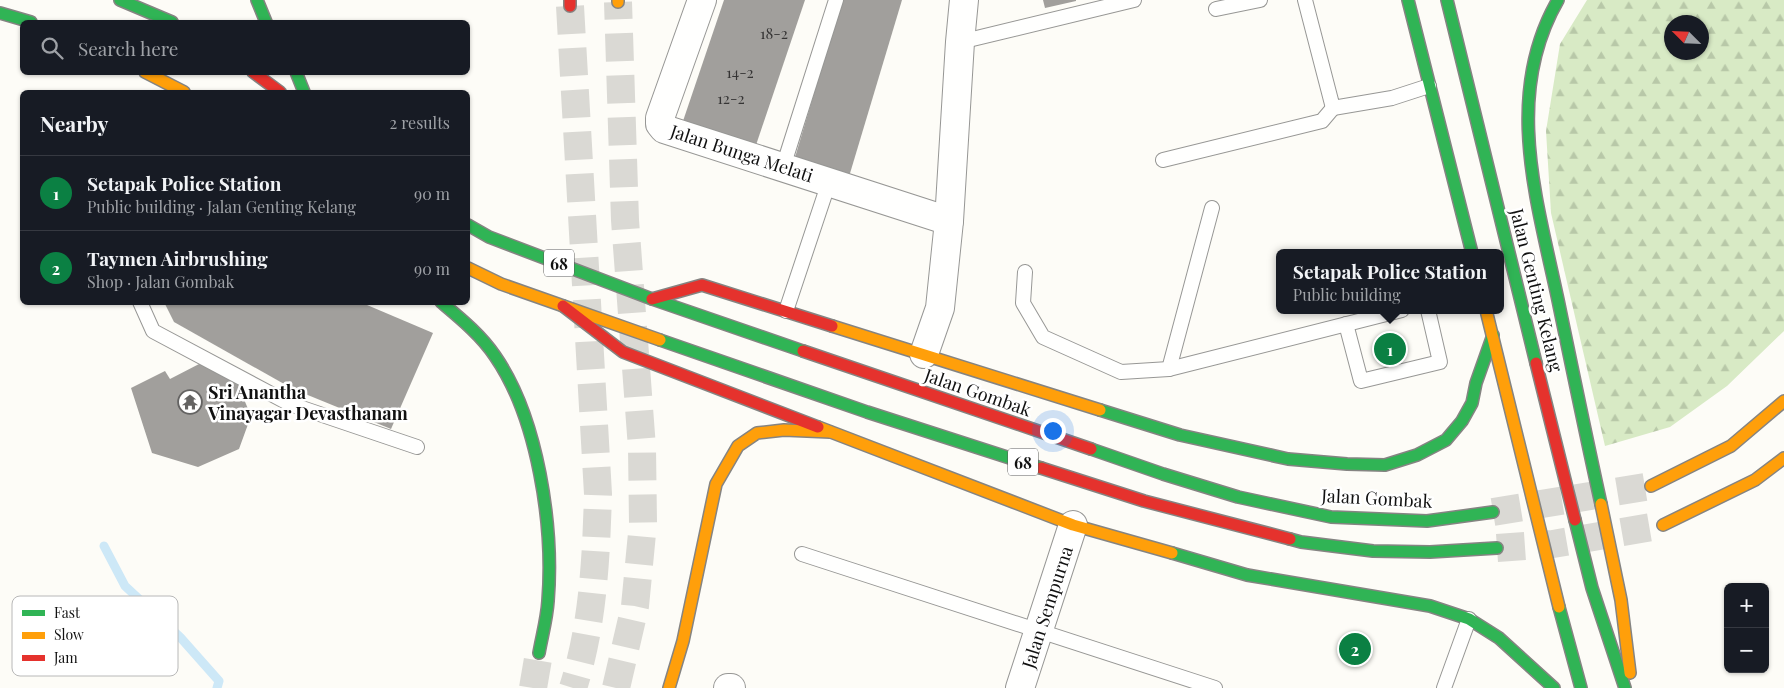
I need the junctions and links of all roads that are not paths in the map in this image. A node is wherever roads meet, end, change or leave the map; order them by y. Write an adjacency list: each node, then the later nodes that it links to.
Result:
1 (120, 0): 15 (main road)
2 (257, 0): 16 (main road)
3 (702, 0): 27 (street, Jalan Bunga Melati)
4 (836, 0): 27 (lane)
5 (964, 0): 17 (street)
6 (1134, 0): 17 (lane)
7 (1260, 0): 12 (lane)
8 (1305, 0): 25 (lane)
9 (1408, 0): 21 (main road)
10 (1447, 0): 66 (main road, Jalan Genting Kelang)
11 (1558, 0): 67 (main road)
12 (1216, 9)
13 (0, 13): 14 (main road)
14 (24, 20)
15 (167, 20)
16 (265, 20)
17 (960, 42): 30 (street)
18 (150, 75): 22 (main road)
19 (257, 75): 23 (main road)
20 (297, 75): 24 (main road)
21 (1429, 86): 25 (lane); 32 (main road)
22 (176, 90)
23 (277, 90)
24 (303, 90)
25 (1333, 108): 26 (lane)
26 (1162, 160)
27 (783, 167): 28 (street, Jalan Bunga Melati)
28 (829, 182): 30 (street, Jalan Bunga Melati); 39 (lane)
29 (1212, 208): 46 (lane)
30 (950, 221): 45 (street)
31 (470, 226): 35 (main road, Jalan Gombak / 68)
32 (1471, 249)
33 (470, 269): 38 (main road, 68)
34 (1025, 272): 46 (lane)
35 (652, 299): 39 (main road); 52 (main road, Jalan Gombak / 68)
36 (141, 305): 49 (lane)
37 (446, 305): 59 (main road)
38 (563, 306): 48 (main road); 55 (main road, 68)
39 (786, 310): 45 (main road)
40 (1386, 314): 43 (lane)
41 (1429, 314): 43 (lane)
42 (1487, 314): 44 (main road)
43 (1346, 324): 46 (lane)
44 (1493, 335): 45 (main road); 65 (main road)
45 (924, 354)
46 (1169, 369)
47 (1784, 401): 51 (main road)
48 (830, 432): 53 (main road); 60 (main road)
49 (417, 447)
50 (1784, 458): 54 (main road)
51 (1651, 486)
52 (1493, 512)
53 (1073, 525): 57 (main road); 58 (street, Jalan Sempurna)
54 (1663, 525)
55 (1497, 548)
56 (802, 554): 58 (lane)
57 (1469, 619): 63 (lane); 64 (main road)
58 (1039, 631): 61 (street, Jalan Sempurna); 62 (lane)
59 (539, 653)
60 (669, 688)
61 (1020, 688)
62 (1214, 688)
63 (1444, 688)
64 (1554, 688)
65 (1581, 688)
66 (1625, 688)
67 (1631, 688)

